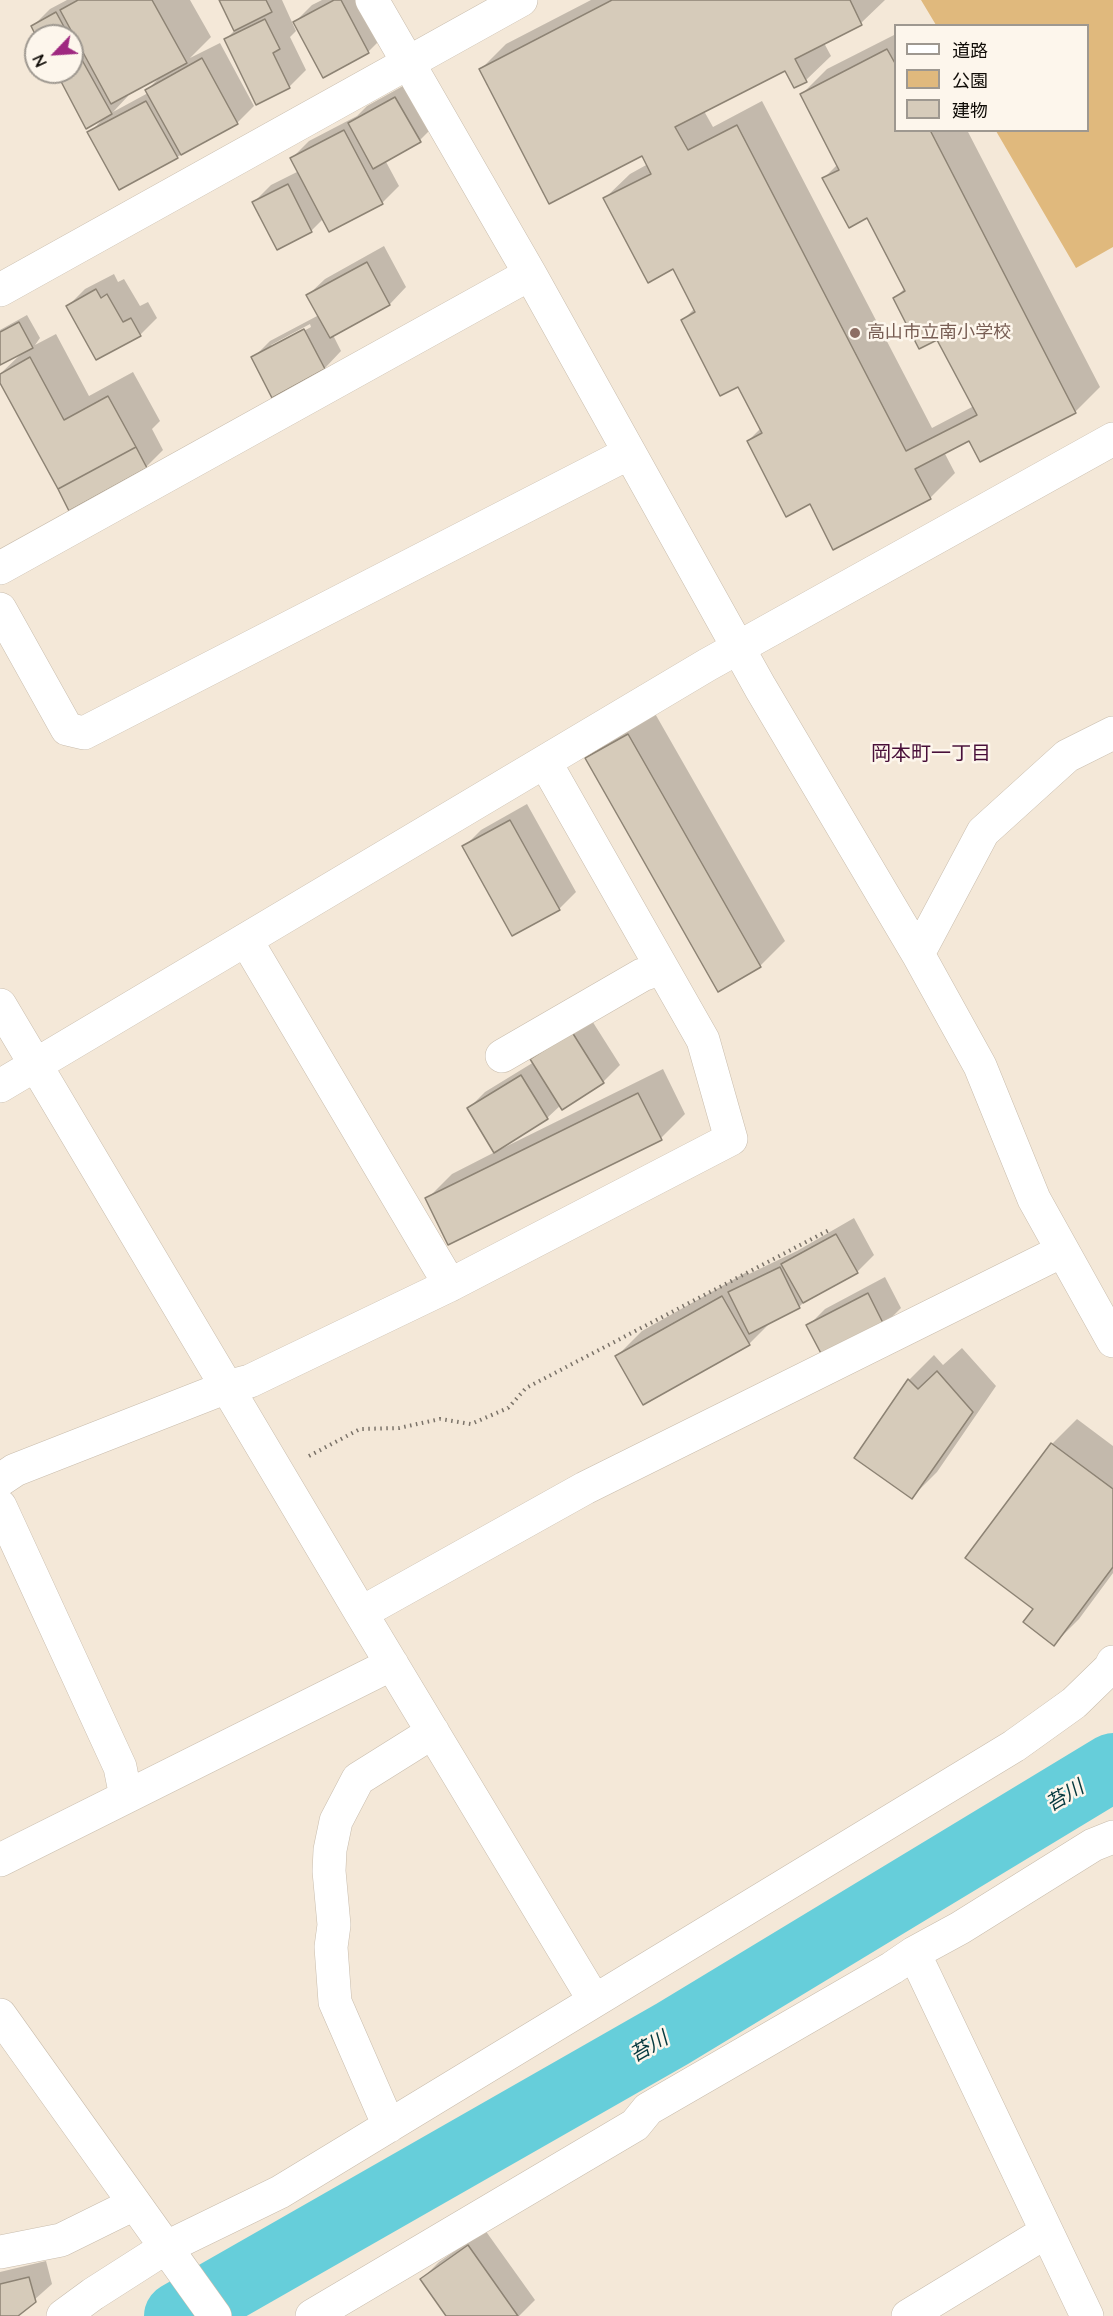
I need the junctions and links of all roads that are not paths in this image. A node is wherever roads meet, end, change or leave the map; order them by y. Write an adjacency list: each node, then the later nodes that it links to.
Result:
1 (372, 0): 3 (street)
2 (521, 0): 3 (street)
3 (409, 62): 4 (street); 5 (street)
4 (530, 274): 7 (street); 8 (street)
5 (0, 290)
6 (1113, 439): 10 (street)
7 (630, 453): 9 (street); 10 (street)
8 (0, 568)
9 (0, 609)
10 (738, 647): 12 (street); 14 (street)
11 (1113, 733): 14 (street)
12 (545, 762): 13 (street); 15 (street)
13 (246, 940): 18 (street); 21 (street)
14 (918, 954): 20 (street)
15 (662, 968): 17 (street); 21 (street)
16 (0, 1005): 18 (street)
17 (502, 1056)
18 (35, 1065): 19 (street); 23 (street)
19 (0, 1086)
20 (1062, 1251): 22 (street); 26 (street)
21 (450, 1285): 23 (street)
22 (1113, 1341)
23 (227, 1387): 24 (street); 26 (street)
24 (0, 1480)
25 (0, 1506): 30 (street)
26 (361, 1613): 28 (street)
27 (1113, 1662): 34 (street)
28 (392, 1664): 29 (street); 30 (street)
29 (433, 1732): 34 (street); 36 (street)
30 (126, 1797): 32 (street)
31 (1112, 1839): 33 (street)
32 (0, 1860)
33 (914, 1953): 38 (street); 43 (street)
34 (594, 2000): 36 (street)
35 (0, 2015): 37 (street)
36 (388, 2126): 40 (street)
37 (134, 2204): 39 (street); 40 (street)
38 (1046, 2232): 44 (street); 45 (street)
39 (0, 2252)
40 (170, 2256): 41 (street); 42 (street)
41 (63, 2316)
42 (215, 2316)
43 (312, 2316)
44 (908, 2316)
45 (1087, 2316)

